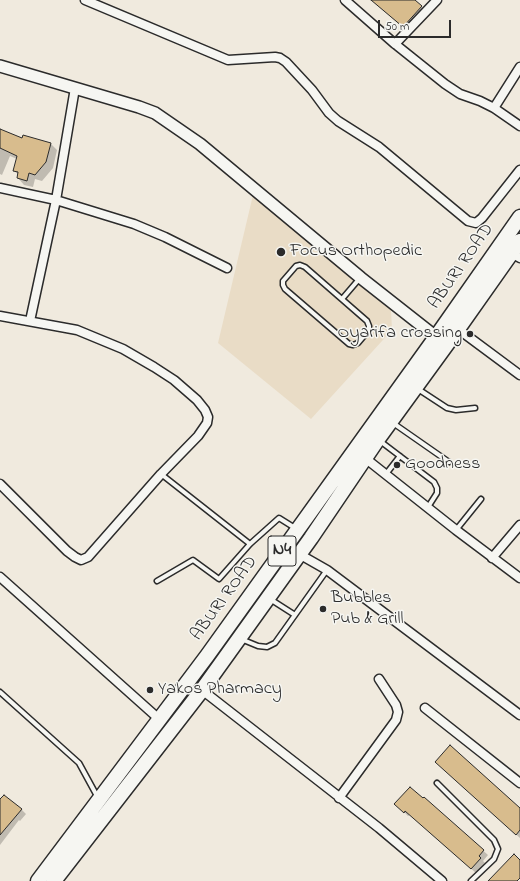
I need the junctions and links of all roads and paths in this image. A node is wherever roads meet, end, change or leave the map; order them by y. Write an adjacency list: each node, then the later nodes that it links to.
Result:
1 (85, 0): 10 (street)
2 (345, 0): 4 (street)
3 (437, 0): 4 (street)
4 (395, 44): 8 (street)
5 (0, 66): 7 (street)
6 (520, 67): 8 (street)
7 (75, 88): 12 (street); 17 (street)
8 (494, 108): 9 (street)
9 (520, 126)
10 (520, 170)
11 (0, 188): 12 (street)
12 (56, 200): 16 (street); 20 (street)
13 (520, 217): 22 (highway, ABURI ROAD / N4)
14 (520, 241): 15 (highway, ABURI ROAD / N4)
15 (516, 256): 21 (highway, ABURI ROAD / N4)
16 (227, 268)
17 (361, 278): 18 (lane); 22 (street)
18 (342, 299): 18 (lane)
19 (0, 316): 20 (street)
20 (30, 321): 31 (street)
21 (458, 329): 23 (street); 24 (highway, ABURI ROAD / N4)
22 (436, 337): 37 (highway, ABURI ROAD / N4)
23 (520, 375)
24 (416, 388): 25 (lane); 26 (highway, ABURI ROAD / N4)
25 (475, 408)
26 (391, 421): 27 (highway, ABURI ROAD / N4); 30 (lane)
27 (378, 439): 28 (lane); 29 (highway, ABURI ROAD / N4)
28 (400, 456): 32 (lane); 35 (lane)
29 (365, 458): 32 (street); 39 (highway, ABURI ROAD / N4)
30 (449, 462)
31 (161, 474): 33 (street); 40 (lane)
32 (386, 474): 35 (street)
33 (0, 484)
34 (481, 499): 38 (lane)
35 (428, 508): 38 (street)
36 (520, 525): 42 (street)
37 (298, 529): 39 (highway); 40 (lane); 55 (highway, ABURI ROAD / N4)
38 (456, 530): 42 (street)
39 (311, 538): 41 (highway, ABURI ROAD / N4)
40 (250, 544): 46 (lane)
41 (299, 554): 43 (street); 47 (highway, ABURI ROAD / N4)
42 (492, 558): 45 (street)
43 (327, 570): 48 (lane); 54 (street)
44 (0, 578): 55 (street)
45 (520, 578)
46 (158, 582)
47 (268, 598): 48 (lane); 49 (highway, ABURI ROAD / N4)
48 (295, 615): 49 (lane)
49 (240, 638): 51 (highway, ABURI ROAD / N4)
50 (379, 679): 58 (street)
51 (202, 690): 58 (street); 61 (highway, ABURI ROAD / N4)
52 (0, 692): 59 (lane)
53 (425, 708): 57 (street)
54 (520, 715)
55 (160, 719): 59 (highway, ABURI ROAD / N4)
56 (437, 783): 63 (lane)
57 (520, 783)
58 (339, 798): 62 (street)
59 (100, 800): 60 (highway, ABURI ROAD / N4)
60 (38, 881)
61 (54, 881)
62 (442, 881)
63 (470, 881)

